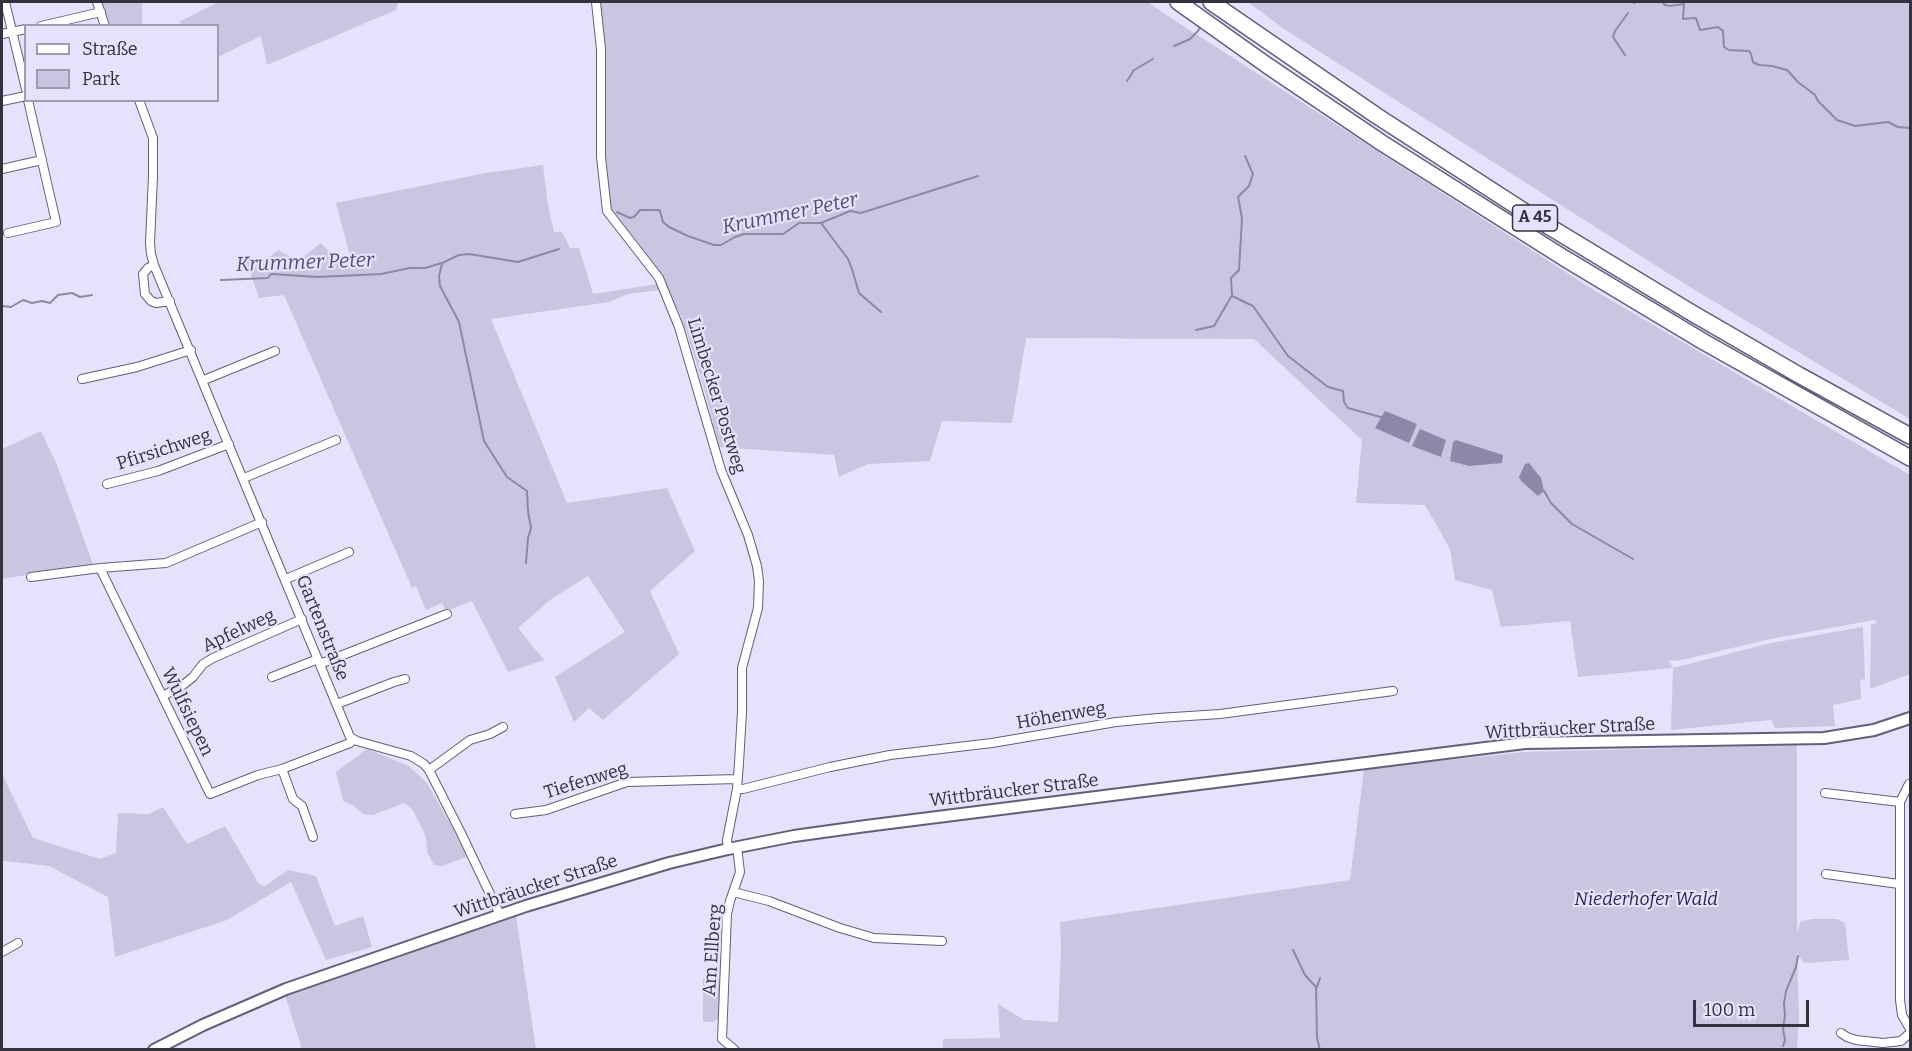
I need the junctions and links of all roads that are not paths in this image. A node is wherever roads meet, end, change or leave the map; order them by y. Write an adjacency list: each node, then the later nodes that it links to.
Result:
1 (5, 2): 10 (street)
2 (97, 2): 6 (street)
3 (596, 2): 50 (street, Limbecker Postweg)
4 (1178, 2): 29 (highway, A 45)
5 (1211, 2): 26 (highway, A 45)
6 (101, 12): 7 (street); 8 (street)
7 (50, 24)
8 (104, 24)
9 (24, 29): 10 (street)
10 (12, 32): 11 (street); 12 (street)
11 (2, 34)
12 (24, 81)
13 (24, 96): 14 (street)
14 (2, 101)
15 (28, 102): 17 (street)
16 (140, 102): 20 (street, Gartenstraße)
17 (42, 160): 18 (street); 19 (street)
18 (2, 169)
19 (8, 233)
20 (154, 265): 21 (street, Gartenstraße); 21 (street, Gartenstraße)
21 (170, 300): 22 (street, Gartenstraße)
22 (191, 350): 24 (street); 25 (street, Gartenstraße)
23 (275, 351): 25 (street)
24 (82, 379)
25 (204, 380): 28 (street, Gartenstraße)
26 (1911, 436)
27 (336, 440): 30 (street)
28 (229, 444): 30 (street, Gartenstraße); 31 (street, Pfirsichweg)
29 (1911, 458)
30 (244, 478): 32 (street, Gartenstraße)
31 (107, 484)
32 (262, 522): 34 (street); 36 (street, Gartenstraße)
33 (349, 552): 36 (street)
34 (100, 568): 35 (street); 43 (street, Wulfsiepen)
35 (31, 577)
36 (286, 579): 38 (street, Gartenstraße)
37 (447, 614): 39 (street)
38 (302, 619): 39 (street, Gartenstraße); 43 (street, Apfelweg)
39 (319, 662): 40 (street); 44 (street, Gartenstraße)
40 (272, 677)
41 (405, 680): 44 (street)
42 (1393, 691): 52 (street, Höhenweg)
43 (163, 696): 48 (street, Wulfsiepen)
44 (338, 704): 47 (street, Gartenstraße)
45 (1911, 718): 57 (main road, Wittbräucker Straße)
46 (503, 728): 49 (street)
47 (353, 740): 48 (street, Wulfsiepen); 49 (street)
48 (282, 768): 56 (street)
49 (429, 770): 61 (street)
50 (737, 779): 52 (street, Limbecker Postweg); 55 (street, Tiefenweg)
51 (1909, 784): 54 (street)
52 (737, 789): 57 (street, Limbecker Postweg)
53 (1825, 793): 54 (street)
54 (1900, 802): 59 (street)
55 (515, 814)
56 (313, 837)
57 (733, 848): 60 (street, Am Ellberg); 61 (main road, Wittbräucker Straße)
58 (1826, 874): 59 (street)
59 (1899, 884): 65 (street)
60 (733, 892): 62 (street); 68 (street, Am Ellberg)
61 (500, 915): 67 (main road, Wittbräucker Straße)
62 (942, 941)
63 (18, 942): 64 (street)
64 (2, 951)
65 (1911, 1031): 66 (street)
66 (1841, 1033)
67 (154, 1050)
68 (735, 1050)

